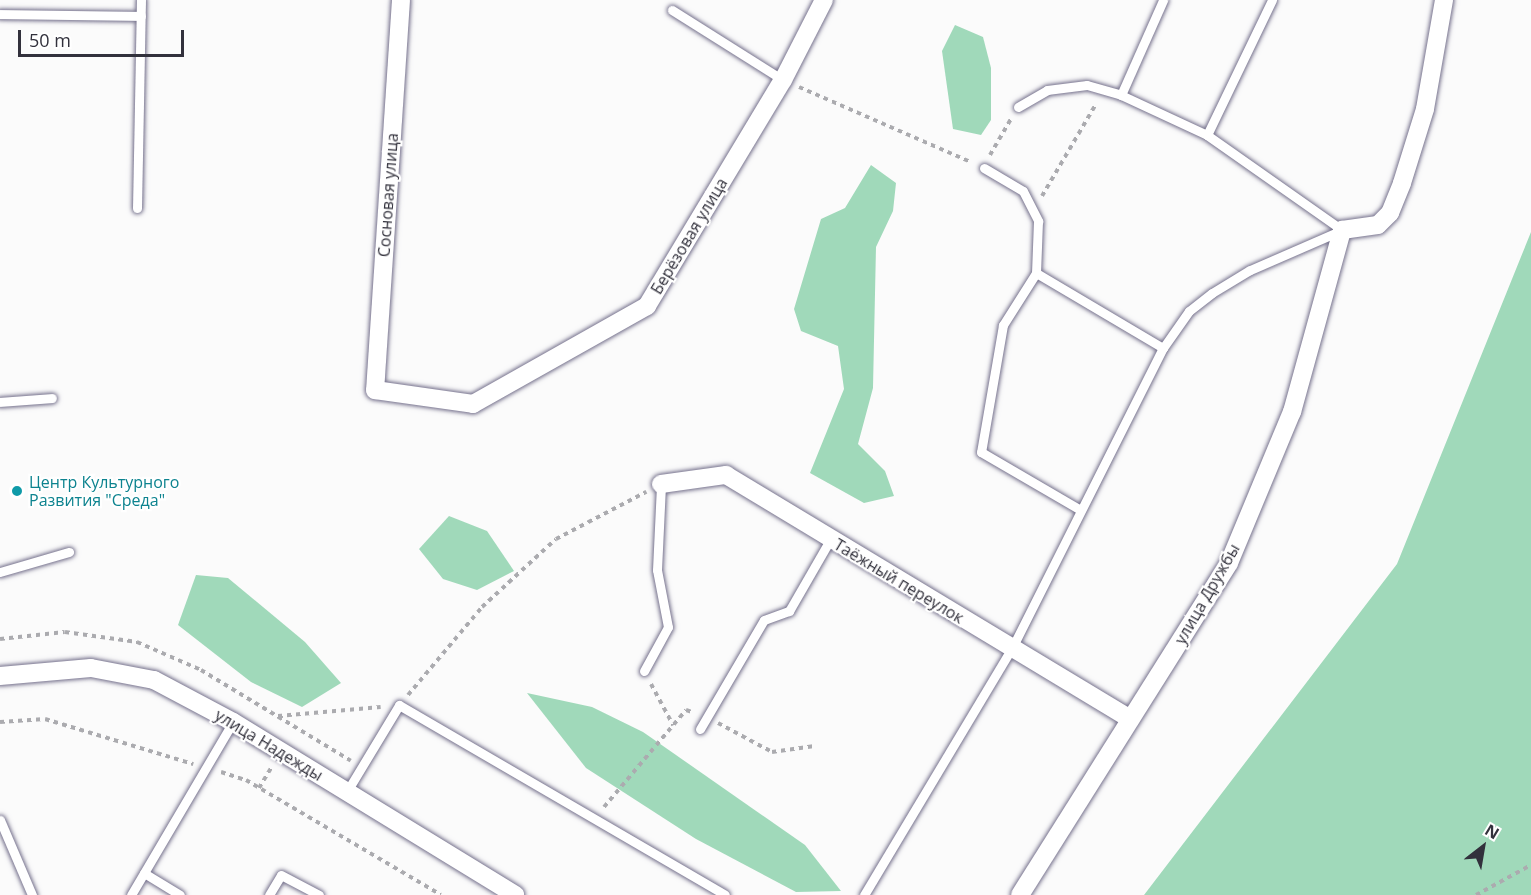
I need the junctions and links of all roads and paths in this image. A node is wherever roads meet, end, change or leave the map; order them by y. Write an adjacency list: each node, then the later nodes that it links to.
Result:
1 (141, 0): 9 (lane)
2 (401, 0): 21 (street, Сосновая улица)
3 (824, 0): 10 (street, Берёзовая улица)
4 (1163, 0): 12 (lane)
5 (1272, 0): 14 (lane)
6 (1444, 0): 18 (street)
7 (672, 10): 10 (lane)
8 (0, 14): 9 (lane)
9 (141, 16): 16 (lane)
10 (783, 80): 15 (path); 21 (street, Берёзовая улица)
11 (1104, 90): 12 (lane); 13 (lane); 17 (path)
12 (1121, 95): 14 (lane)
13 (1018, 107): 15 (path)
14 (1207, 135): 18 (lane)
15 (984, 168): 17 (lane)
16 (137, 208)
17 (1033, 211): 19 (lane)
18 (1342, 230): 20 (lane); 35 (street, улица Дружбы)
19 (1036, 273): 20 (lane); 25 (lane)
20 (1163, 348): 25 (lane)
21 (375, 390)
22 (52, 398): 23 (lane)
23 (0, 402)
24 (661, 484): 26 (street, Таёжный переулок); 30 (lane); 32 (path)
25 (1080, 509): 29 (lane)
26 (830, 540): 29 (street, Таёжный переулок); 34 (lane)
27 (69, 552): 28 (lane)
28 (0, 572)
29 (1012, 648): 35 (street, Таёжный переулок); 55 (lane)
30 (644, 671): 38 (path)
31 (0, 676): 37 (street, улица Надежды)
32 (399, 705): 33 (path); 42 (lane); 43 (lane)
33 (278, 716)
34 (706, 717): 38 (path); 39 (lane); 40 (path)
35 (1130, 719): 56 (street, улица Дружбы)
36 (0, 722): 41 (path)
37 (233, 722): 41 (lane); 42 (street, улица Надежды)
38 (673, 725): 43 (path)
39 (700, 729)
40 (815, 746)
41 (208, 768): 46 (lane); 52 (path)
42 (346, 793): 53 (street, улица Надежды)
43 (594, 819): 54 (lane)
44 (0, 820): 47 (lane)
45 (1531, 865): 57 (path)
46 (144, 873): 48 (lane); 49 (lane)
47 (32, 895)
48 (131, 895)
49 (180, 895)
50 (269, 895): 51 (lane)
51 (319, 895)
52 (441, 895)
53 (515, 895)
54 (724, 895)
55 (864, 895)
56 (1020, 895)
57 (1476, 895)

